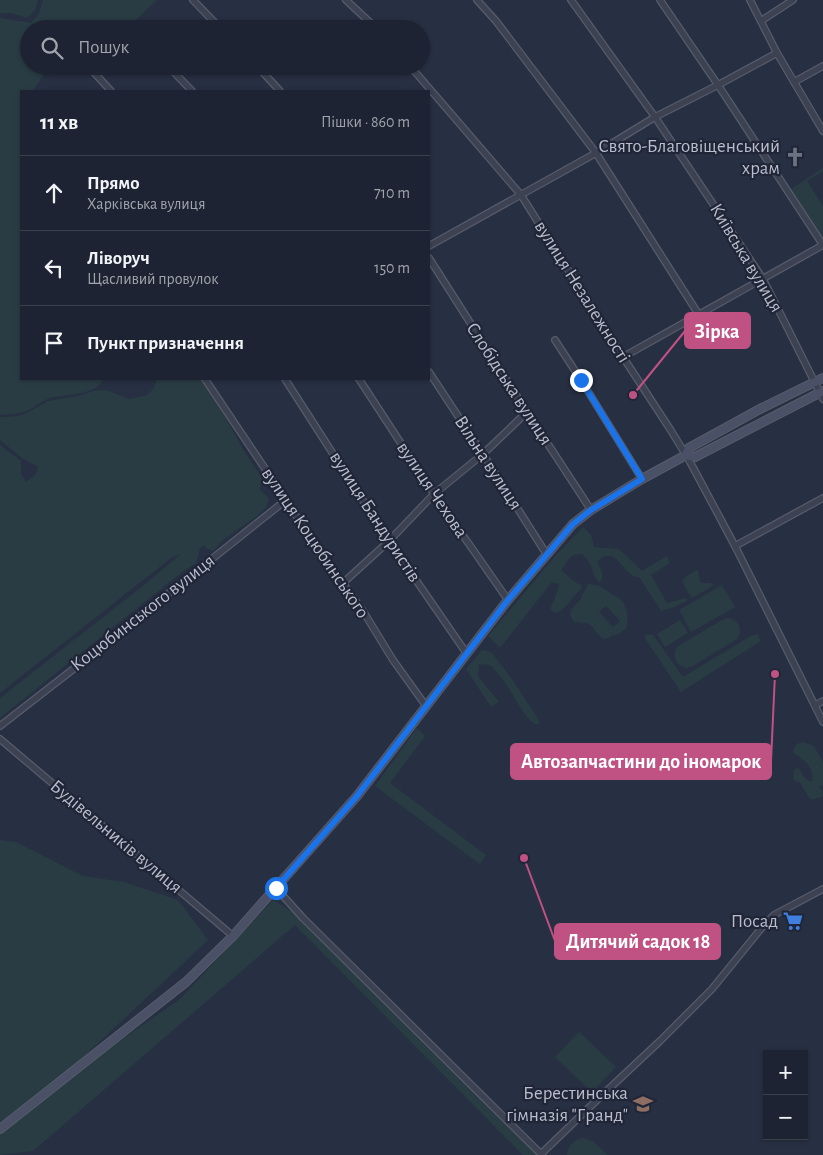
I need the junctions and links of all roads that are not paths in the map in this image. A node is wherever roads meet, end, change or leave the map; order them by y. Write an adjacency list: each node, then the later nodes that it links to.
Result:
1 (193, 0): 8 (street)
2 (346, 0): 9 (street)
3 (478, 0): 24 (street)
4 (571, 0): 22 (street, Київська вулиця)
5 (660, 0): 18 (street)
6 (750, 0): 10 (street)
7 (794, 0): 10 (street)
8 (212, 20)
9 (367, 20)
10 (761, 21): 11 (street)
11 (777, 53): 17 (street); 18 (street)
12 (823, 66): 17 (street)
13 (97, 75): 19 (street)
14 (177, 75): 20 (street)
15 (265, 75): 21 (street)
16 (418, 75): 25 (street, вулиця Незалежності)
17 (794, 82): 23 (street)
18 (718, 85): 22 (street); 27 (street)
19 (111, 90)
20 (191, 90)
21 (279, 90)
22 (655, 117): 24 (street); 29 (street, Київська вулиця)
23 (823, 131)
24 (596, 153): 25 (street); 30 (street)
25 (521, 195): 26 (street); 32 (street, вулиця Незалежності)
26 (430, 245)
27 (823, 245): 29 (street)
28 (430, 260): 40 (street, Слобідська вулиця)
29 (763, 279): 30 (street); 38 (street, Київська вулиця)
30 (699, 314): 32 (street)
31 (555, 340): 43 (street)
32 (622, 357): 42 (street, вулиця Незалежності)
33 (430, 374): 41 (street, Вільна вулиця)
34 (823, 378): 38 (street)
35 (206, 380): 46 (street, вулиця Коцюбинського)
36 (286, 380): 48 (street, вулиця Бандуристів)
37 (360, 380): 44 (street, вулиця Чехова)
38 (815, 382): 39 (street, Київська вулиця); 42 (street)
39 (822, 394): 42 (street)
40 (527, 412): 41 (street); 47 (street, Слобідська вулиця)
41 (483, 454): 44 (street); 50 (street, Вільна вулиця)
42 (686, 455): 43 (street); 49 (street, вулиця Незалежності)
43 (642, 479): 47 (street)
44 (434, 494): 48 (street); 52 (street, вулиця Чехова)
45 (823, 498): 49 (street)
46 (286, 500): 51 (street, вулиця Коцюбинського); 58 (street, Коцюбинського вулиця)
47 (591, 510): 50 (street)
48 (389, 541): 51 (street); 53 (street, вулиця Бандуристів)
49 (735, 546): 55 (street, вулиця Незалежності)
50 (547, 555): 52 (street)
51 (343, 583): 56 (street, вулиця Коцюбинського)
52 (508, 600): 53 (street)
53 (467, 654): 56 (street)
54 (823, 701): 55 (street)
55 (815, 705): 57 (street, вулиця Незалежності)
56 (426, 706): 60 (street)
57 (823, 722)
58 (0, 726)
59 (0, 739): 62 (street, Будівельників вулиця)
60 (276, 888): 62 (street); 64 (street)
61 (823, 889): 64 (street)
62 (233, 936): 63 (street)
63 (0, 1129)
64 (542, 1154)

